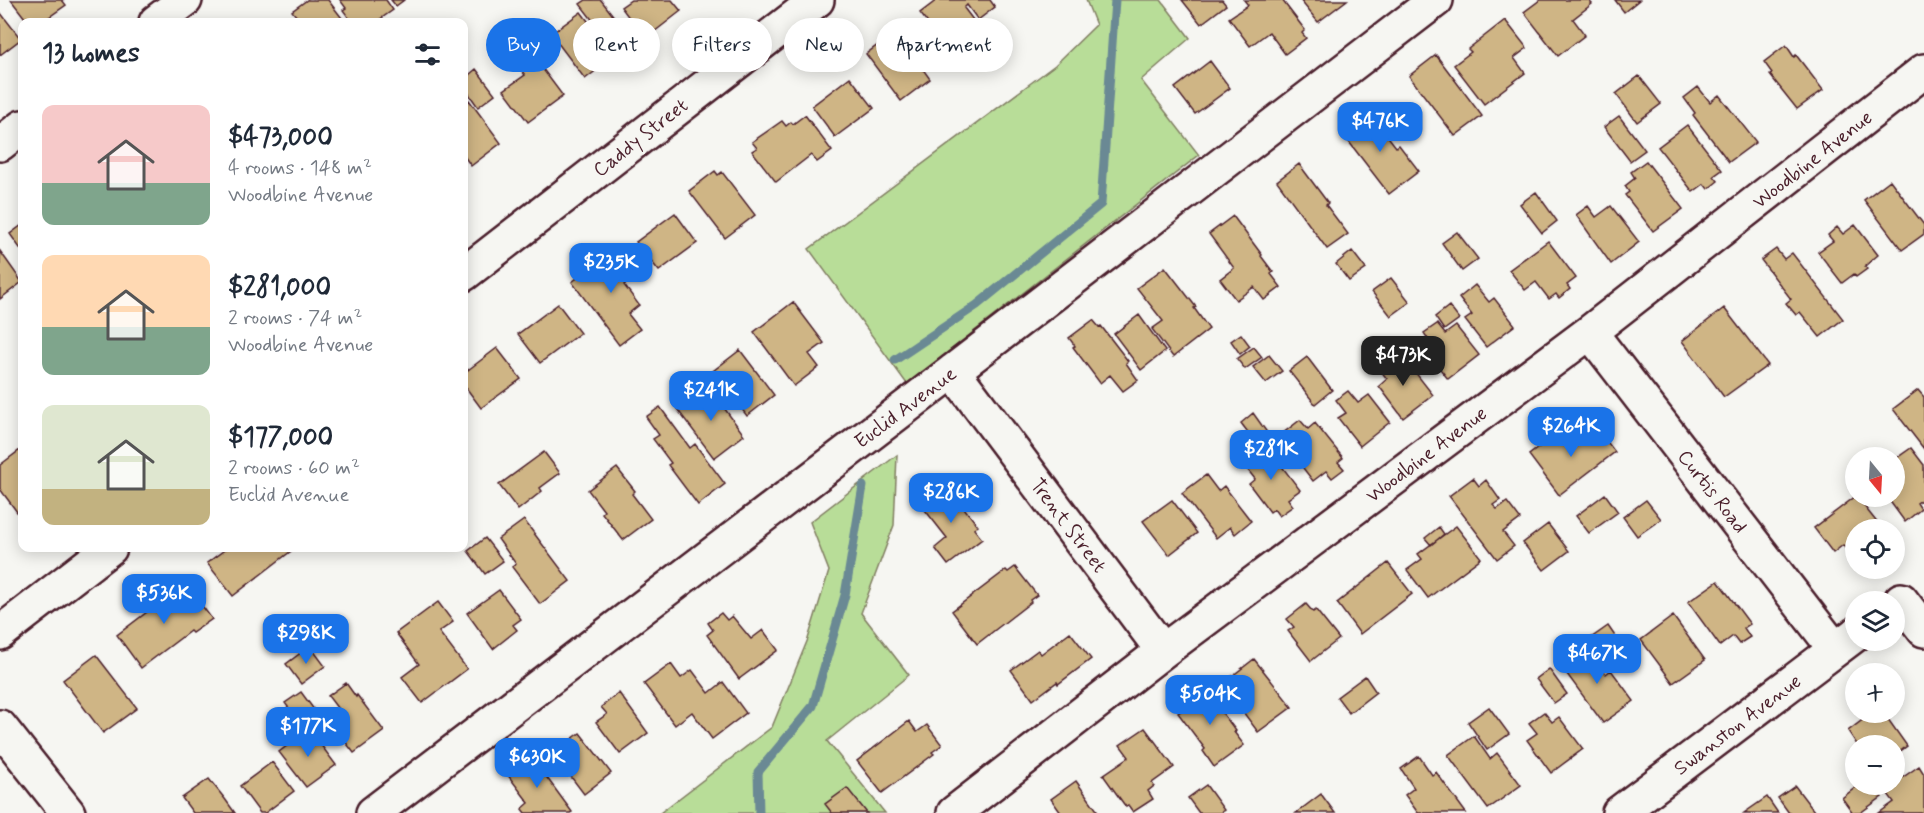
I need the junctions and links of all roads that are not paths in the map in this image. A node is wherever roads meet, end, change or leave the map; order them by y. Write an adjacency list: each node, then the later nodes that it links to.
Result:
1 (185, 0): 4 (street)
2 (817, 0): 8 (street, Caddy Street)
3 (1436, 0): 10 (street, Euclid Avenue)
4 (161, 18)
5 (1924, 71): 9 (street, Woodbine Avenue)
6 (18, 130): 7 (street)
7 (0, 144)
8 (468, 271)
9 (1590, 332): 15 (street, Curtis Road); 16 (street, Woodbine Avenue)
10 (953, 371): 16 (street, Trent Street); 19 (street, Euclid Avenue)
11 (105, 552): 14 (street)
12 (1907, 596): 13 (street)
13 (1924, 630)
14 (0, 633)
15 (1845, 642): 21 (street, Swanston Avenue)
16 (1163, 651): 20 (street, Woodbine Avenue)
17 (0, 727): 18 (street)
18 (68, 813)
19 (373, 813)
20 (954, 813)
21 (1619, 813)

